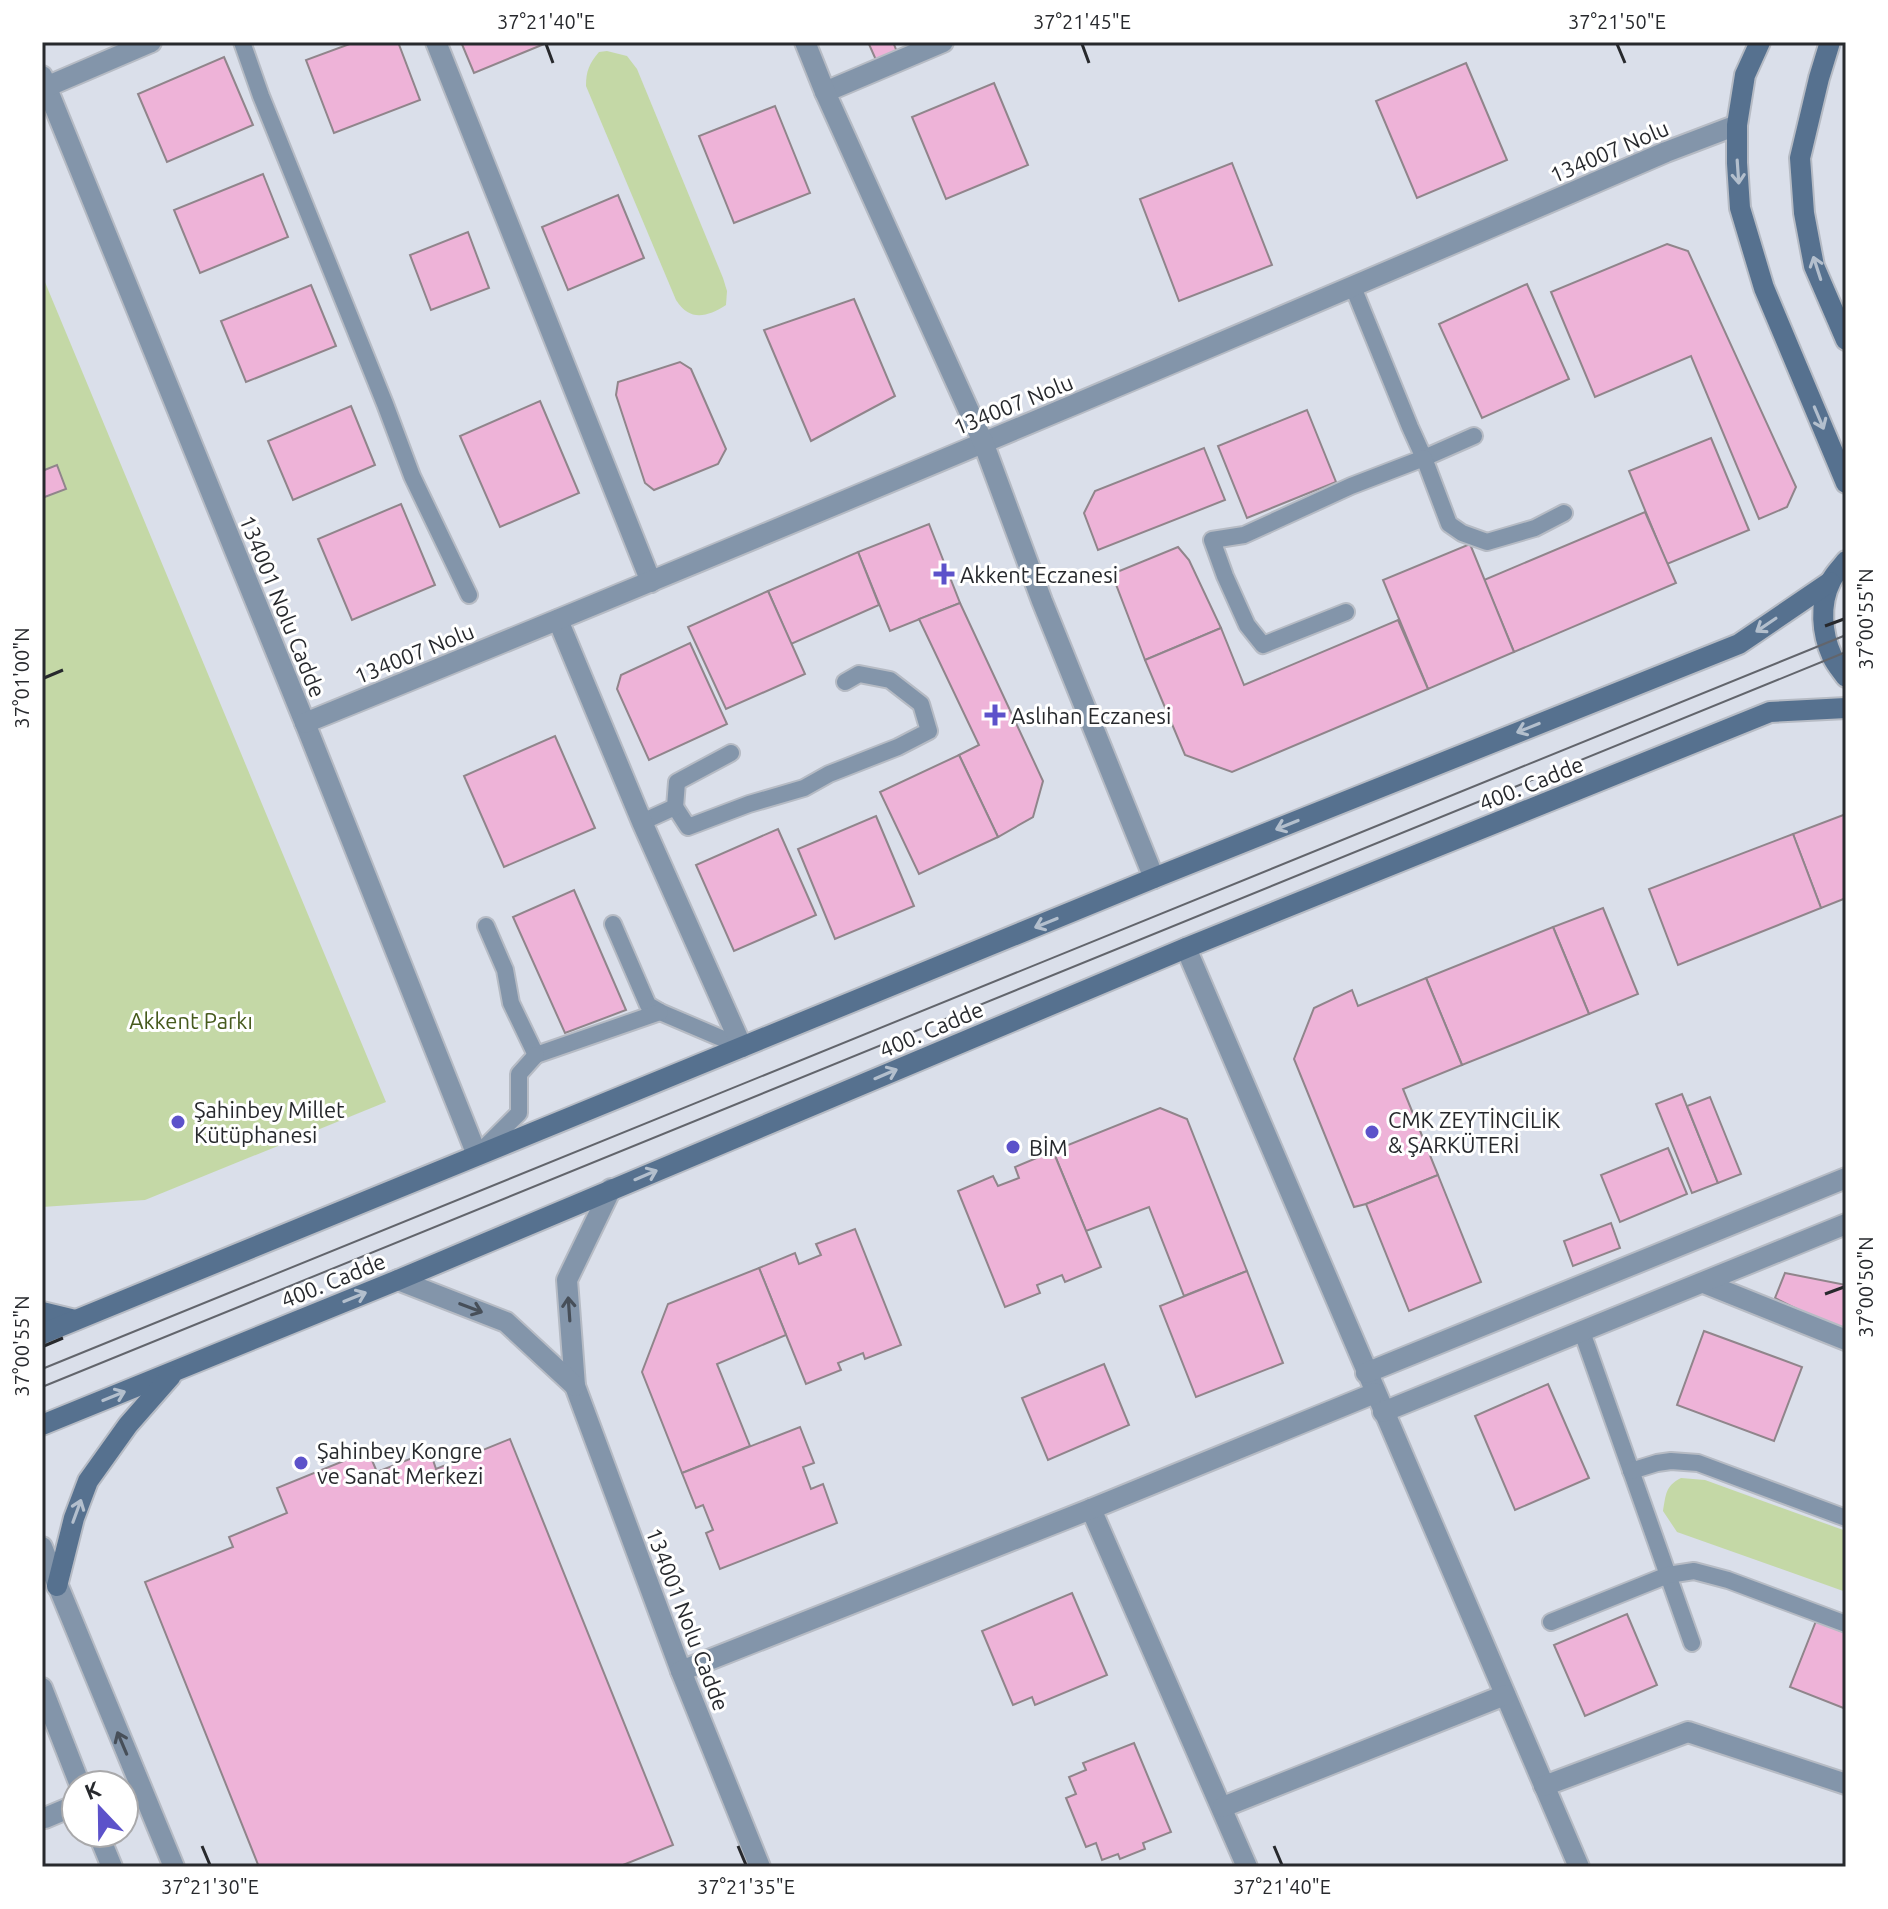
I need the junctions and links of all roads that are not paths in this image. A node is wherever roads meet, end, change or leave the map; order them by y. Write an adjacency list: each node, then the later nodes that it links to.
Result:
1 (151, 42): 8 (street)
2 (242, 42): 21 (lane)
3 (436, 42): 19 (street)
4 (805, 42): 9 (street)
5 (943, 42): 9 (street)
6 (1760, 42): 10 (main road)
7 (1830, 42): 12 (main road, one-way to 7)
8 (44, 82): 27 (street, 134001 Nolu Cadde)
9 (825, 92): 14 (street)
10 (1737, 125): 11 (street, 134007 Nolu); 16 (main road, one-way to 16)
11 (1353, 287): 14 (street, 134007 Nolu); 15 (lane)
12 (1846, 340)
13 (1474, 436): 15 (lane)
14 (983, 442): 19 (street, 134007 Nolu); 31 (street)
15 (1424, 458): 17 (lane); 22 (lane)
16 (1846, 483)
17 (1564, 513)
18 (1846, 561): 20 (main road)
19 (651, 582): 23 (street, 134007 Nolu)
20 (1830, 582): 24 (main road); 31 (main road, one-way to 31)
21 (469, 595)
22 (1346, 612)
23 (558, 620): 27 (street, 134007 Nolu); 30 (street)
24 (1846, 677)
25 (845, 682): 29 (lane)
26 (1846, 708): 34 (main road, 400. Cadde)
27 (305, 723): 38 (street, 134001 Nolu Cadde)
28 (731, 753): 29 (lane)
29 (675, 807): 30 (lane)
30 (642, 822): 36 (street)
31 (1154, 878): 36 (main road, one-way to 36)
32 (613, 924): 35 (lane)
33 (486, 926): 37 (lane)
34 (1186, 948): 40 (main road, 400. Cadde, one-way to 34); 50 (street)
35 (660, 1012): 36 (lane); 37 (lane)
36 (742, 1047): 38 (main road)
37 (536, 1055): 38 (lane)
38 (477, 1155): 45 (main road)
39 (1846, 1178): 50 (street)
40 (611, 1189): 42 (main road, 400. Cadde); 51 (street, 134001 Nolu Cadde, one-way to 40)
41 (1846, 1224): 43 (street)
42 (398, 1280): 49 (main road, 400. Cadde, one-way to 42); 51 (street, 134001 Nolu Cadde, one-way to 51)
43 (1704, 1283): 46 (street); 48 (street)
44 (42, 1312): 45 (main road)
45 (75, 1320): 47 (main road)
46 (1582, 1332): 52 (street); 54 (lane)
47 (42, 1334)
48 (1846, 1340)
49 (176, 1370): 53 (main road, 400. Cadde, one-way to 49); 59 (main road, one-way to 49)
50 (1366, 1373): 52 (street)
51 (575, 1386): 63 (street, 134001 Nolu Cadde)
52 (1379, 1402): 55 (street); 65 (street)
53 (42, 1425)
54 (1631, 1471): 56 (lane); 58 (lane)
55 (1091, 1509): 63 (street); 69 (street)
56 (1846, 1518)
57 (42, 1547): 59 (street)
58 (1668, 1575): 60 (lane); 61 (lane); 62 (lane)
59 (57, 1586): 71 (street, one-way to 59)
60 (1551, 1622)
61 (1846, 1624)
62 (1692, 1643)
63 (681, 1671): 70 (street, 134001 Nolu Cadde)
64 (42, 1688): 66 (street)
65 (1505, 1695): 68 (street); 69 (street)
66 (74, 1769)
67 (1846, 1784): 68 (street)
68 (1544, 1786): 73 (street)
69 (1223, 1807): 72 (street)
70 (756, 1866)
71 (174, 1867)
72 (1247, 1867)
73 (1579, 1867)

